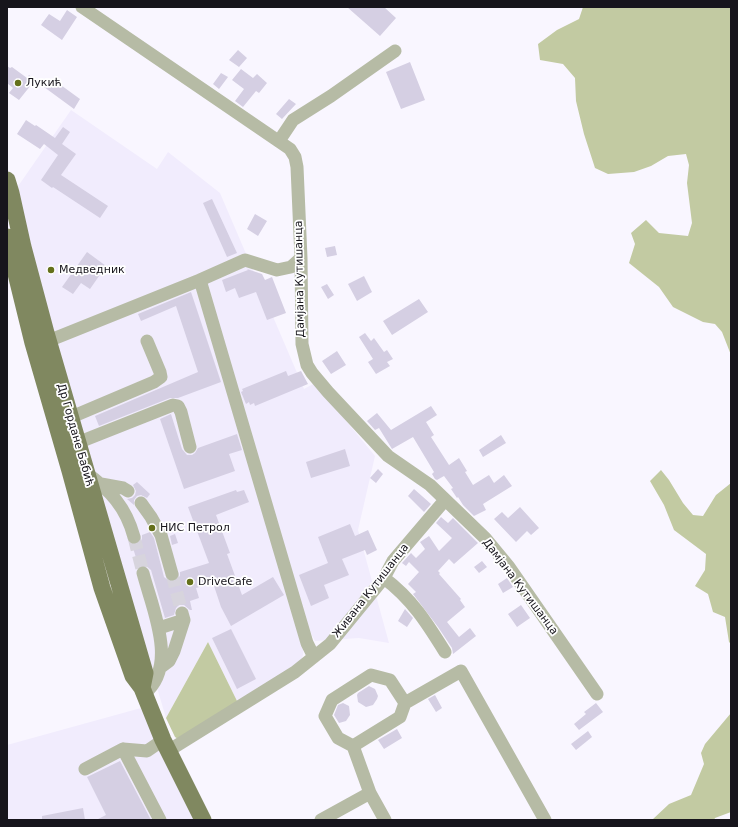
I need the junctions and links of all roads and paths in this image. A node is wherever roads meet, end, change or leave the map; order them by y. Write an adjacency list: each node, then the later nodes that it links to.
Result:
1 (82, 7): 3 (street, Дамјана Кутишанца)
2 (396, 51): 3 (street)
3 (278, 141): 6 (street, Дамјана Кутишанца)
4 (7, 180): 8 (main road, Др Гордане Бабић)
5 (7, 237): 10 (main road, Др Гордане Бабић)
6 (302, 258): 7 (street); 16 (street, Дамјана Кутишанца)
7 (200, 280): 8 (street); 24 (street)
8 (48, 341): 10 (main road, Др Гордане Бабић)
9 (148, 341): 10 (street)
10 (63, 421): 11 (main road, Др Гордане Бабић); 26 (main road, Др Гордане Бабић)
11 (77, 443): 12 (street); 13 (main road, Др Гордане Бабић)
12 (190, 447)
13 (86, 472): 14 (street); 26 (main road, Др Гордане Бабић)
14 (101, 484): 15 (street); 18 (street)
15 (128, 491)
16 (446, 500): 21 (street, Живана Кутишанца); 27 (street, Дамјана Кутишанца)
17 (142, 503): 20 (street)
18 (134, 537)
19 (143, 573): 22 (street)
20 (172, 574)
21 (384, 578): 23 (street); 24 (street, Живана Кутишанца)
22 (159, 628): 25 (street); 25 (street)
23 (446, 652)
24 (314, 657): 29 (street, Живана Кутишанца)
25 (161, 667): 26 (street)
26 (143, 691): 29 (main road, Др Гордане Бабић)
27 (597, 694)
28 (405, 703): 30 (street); 30 (street); 38 (street)
29 (165, 746): 31 (street, Живана Кутишанца); 35 (main road, Др Гордане Бабић)
30 (353, 746): 33 (street)
31 (122, 749): 32 (street); 34 (street)
32 (85, 769)
33 (370, 793): 36 (street); 37 (street)
34 (160, 820)
35 (203, 820)
36 (321, 820)
37 (385, 820)
38 (545, 820)

